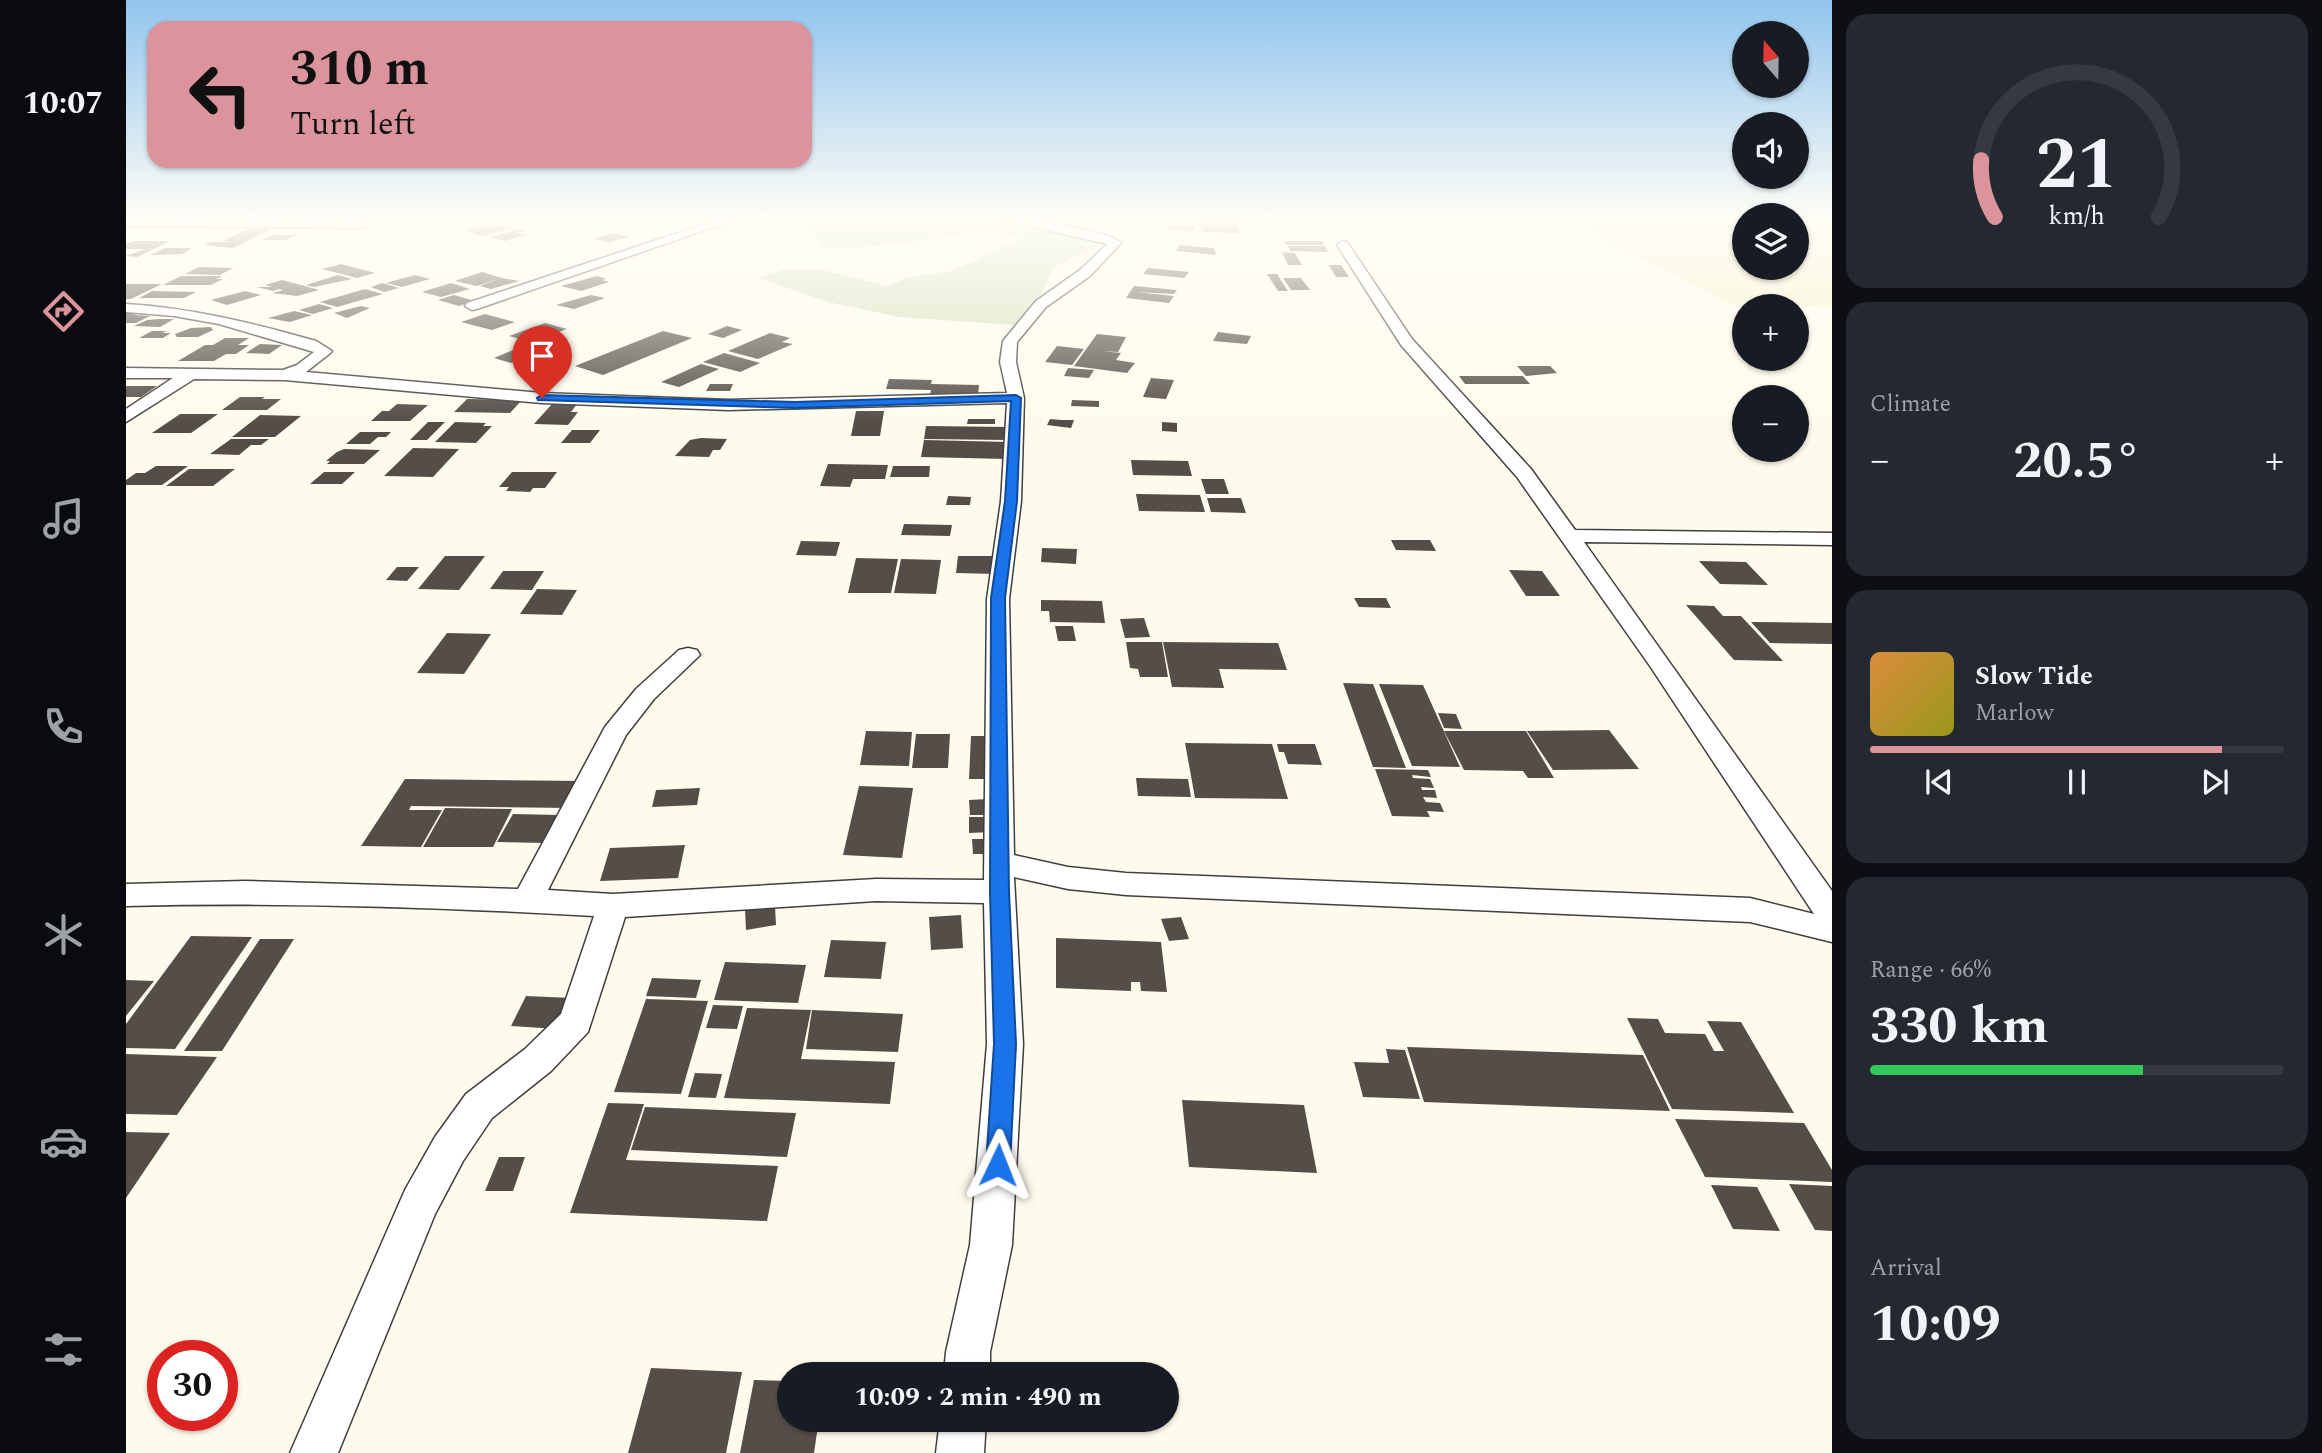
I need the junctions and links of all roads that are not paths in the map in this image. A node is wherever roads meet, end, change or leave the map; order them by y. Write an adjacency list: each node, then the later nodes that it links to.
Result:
1 (529, 287): 4 (street)
2 (1065, 287): 9 (street)
3 (1370, 287): 11 (street)
4 (472, 306)
5 (126, 308): 8 (street)
6 (126, 373): 7 (street)
7 (190, 374): 8 (street); 10 (street)
8 (285, 375): 9 (street)
9 (1016, 398): 14 (street)
10 (126, 417)
11 (1569, 536): 12 (street); 18 (street)
12 (1832, 539)
13 (688, 655): 16 (street)
14 (999, 877): 17 (street); 19 (street); 20 (street)
15 (126, 895): 16 (street)
16 (528, 900): 17 (street)
17 (614, 906): 22 (street)
18 (1832, 915)
19 (1832, 930)
20 (968, 1362)
21 (962, 1432): 23 (street)
22 (314, 1453)
23 (960, 1453)

